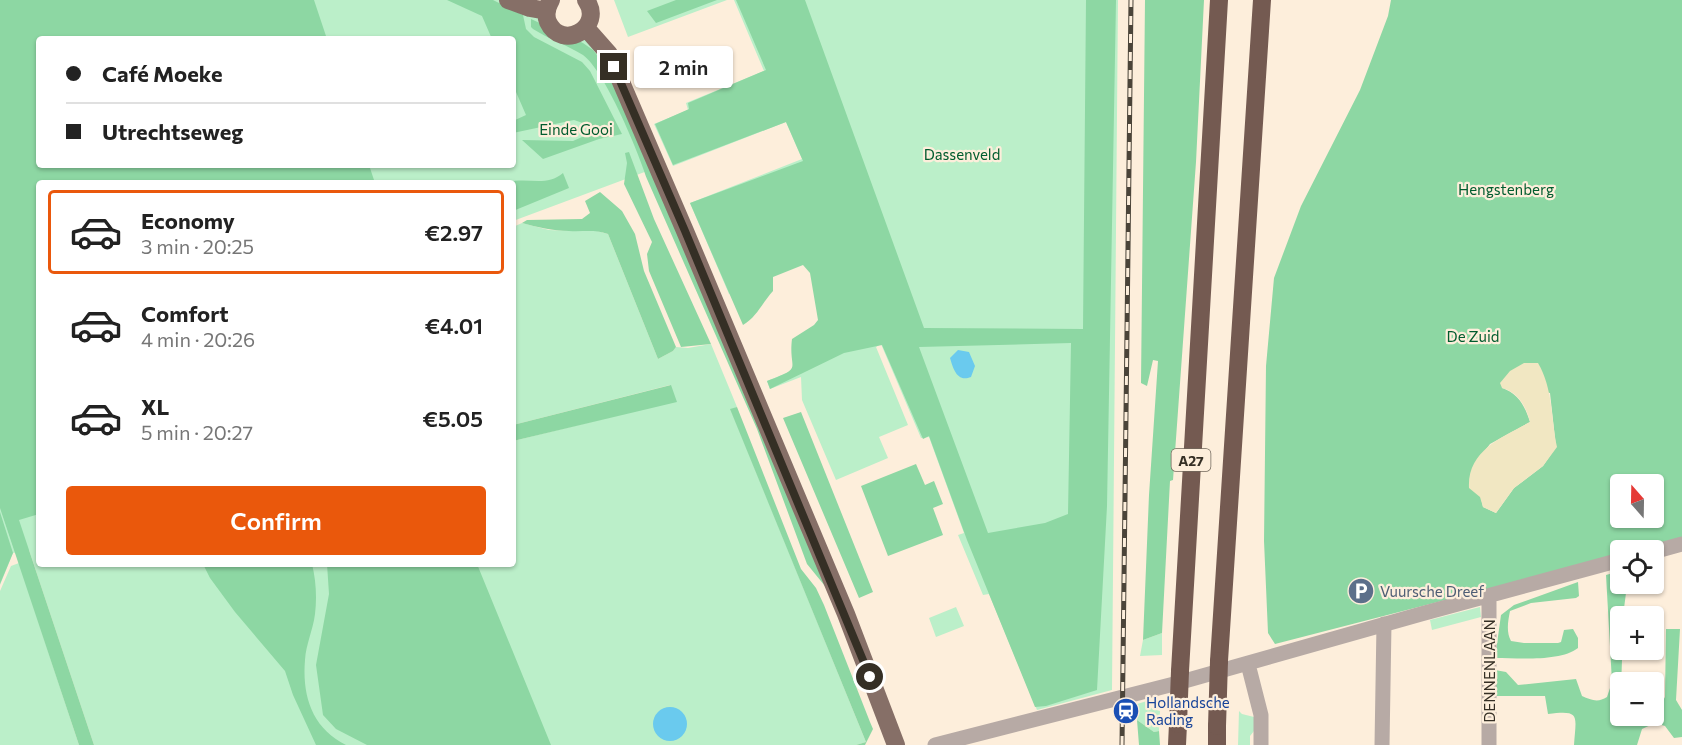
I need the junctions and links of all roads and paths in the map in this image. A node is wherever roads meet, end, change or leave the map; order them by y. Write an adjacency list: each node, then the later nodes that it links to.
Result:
1 (508, 0): 5 (main road)
2 (586, 0): 6 (main road)
3 (1220, 0): 15 (highway, A27, bridge)
4 (1262, 0): 16 (highway, A27, bridge)
5 (549, 6): 6 (main road)
6 (586, 28): 13 (main road)
7 (1682, 544): 8 (street)
8 (1664, 549)
9 (1610, 563): 10 (street)
10 (1489, 597): 11 (street); 19 (street, DENNENLAAN)
11 (1384, 624): 12 (street); 18 (street)
12 (1248, 664): 14 (street); 17 (street)
13 (896, 745)
14 (935, 745)
15 (1177, 745)
16 (1217, 745)
17 (1261, 745)
18 (1382, 745)
19 (1489, 745)

